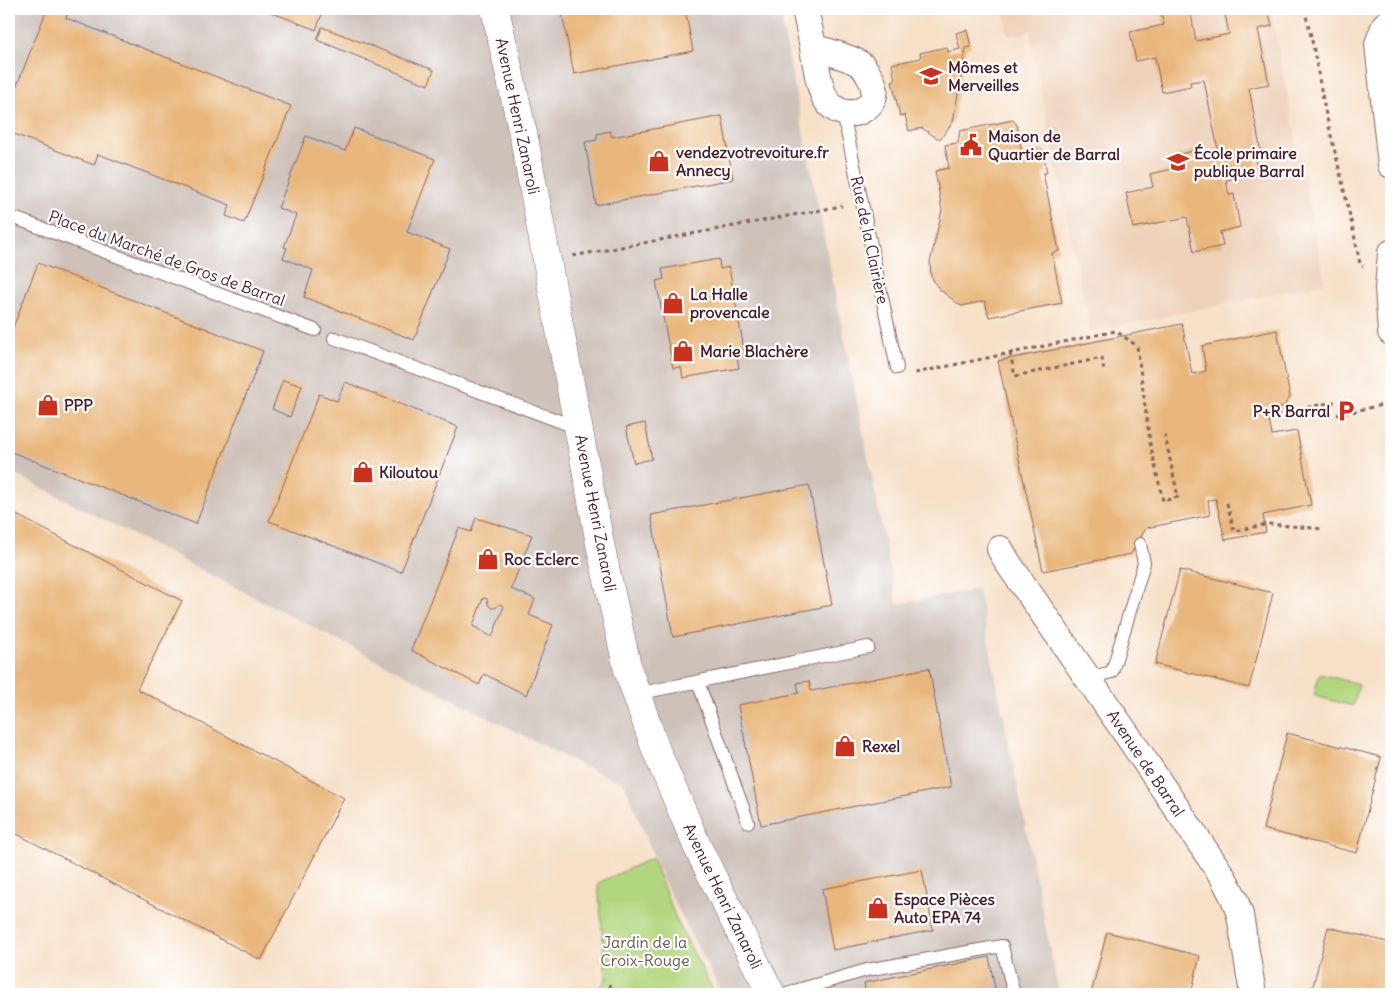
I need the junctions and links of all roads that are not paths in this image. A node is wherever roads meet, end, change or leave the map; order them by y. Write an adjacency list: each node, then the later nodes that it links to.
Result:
1 (495, 9): 14 (street, Avenue Henri Zanaroli)
2 (805, 9): 4 (street)
3 (1391, 21): 6 (street)
4 (813, 47): 5 (street); 5 (street)
5 (844, 113): 13 (lane, Rue de la Clairière)
6 (1391, 165)
7 (9, 216): 10 (lane, Place du Marché de Gros de Barral)
8 (1391, 253): 9 (street)
9 (1390, 287): 11 (street)
10 (315, 330)
11 (1391, 332)
12 (334, 338): 14 (lane)
13 (902, 371)
14 (580, 429): 20 (street, Avenue Henri Zanaroli)
15 (1140, 544): 18 (lane)
16 (1000, 548): 18 (street, Avenue de Barral)
17 (868, 647): 19 (lane)
18 (1088, 678): 25 (street, Avenue de Barral)
19 (698, 682): 20 (lane); 21 (lane)
20 (636, 694): 22 (street, Avenue Henri Zanaroli)
21 (748, 822)
22 (771, 994)
23 (784, 994): 24 (lane)
24 (1014, 994)
25 (1253, 994)

